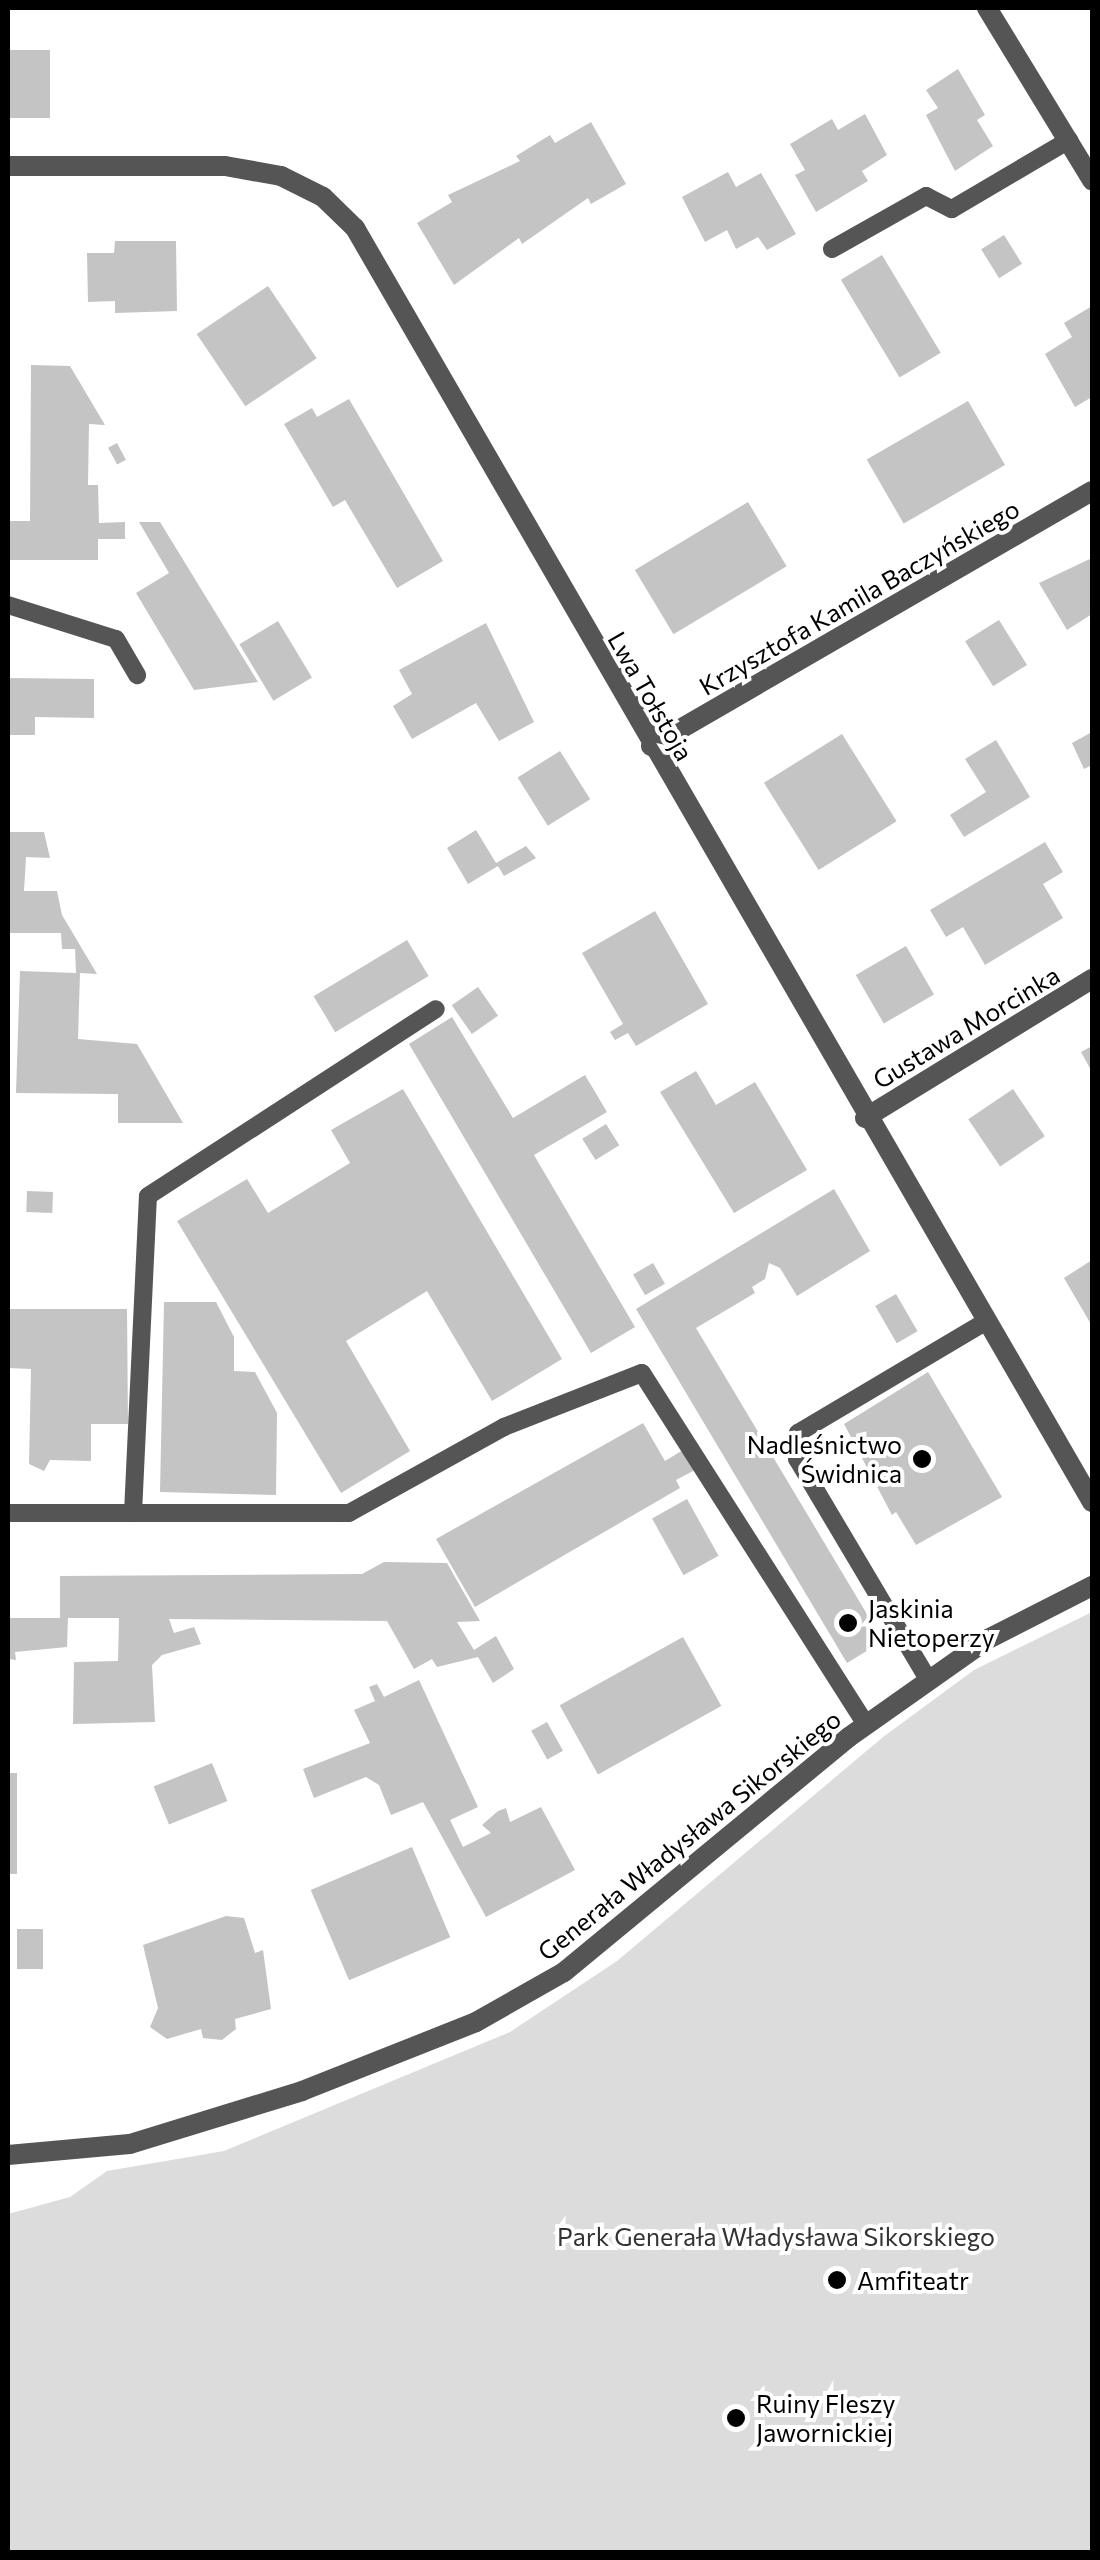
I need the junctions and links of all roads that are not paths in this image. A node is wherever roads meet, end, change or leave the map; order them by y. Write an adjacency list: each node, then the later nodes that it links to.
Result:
1 (987, 8): 2 (street)
2 (1069, 140): 4 (street); 5 (lane)
3 (8, 166): 9 (street, Lwa Tołstoja)
4 (1092, 180)
5 (832, 249)
6 (1092, 491): 9 (street, Krzysztofa Kamila Baczyńskiego)
7 (8, 605): 8 (lane)
8 (136, 675)
9 (651, 746): 12 (street, Lwa Tołstoja)
10 (1092, 979): 12 (street, Gustawa Morcinka)
11 (436, 1009): 16 (lane)
12 (865, 1118): 13 (street, Lwa Tołstoja)
13 (984, 1322): 14 (street, Lwa Tołstoja); 18 (lane)
14 (1092, 1502)
15 (8, 1513): 16 (lane)
16 (133, 1513): 19 (lane)
17 (1092, 1586): 18 (street, Generała Władysława Sikorskiego)
18 (929, 1681): 19 (street, Generała Władysława Sikorskiego)
19 (866, 1725): 20 (street, Generała Władysława Sikorskiego)
20 (10, 2158)

